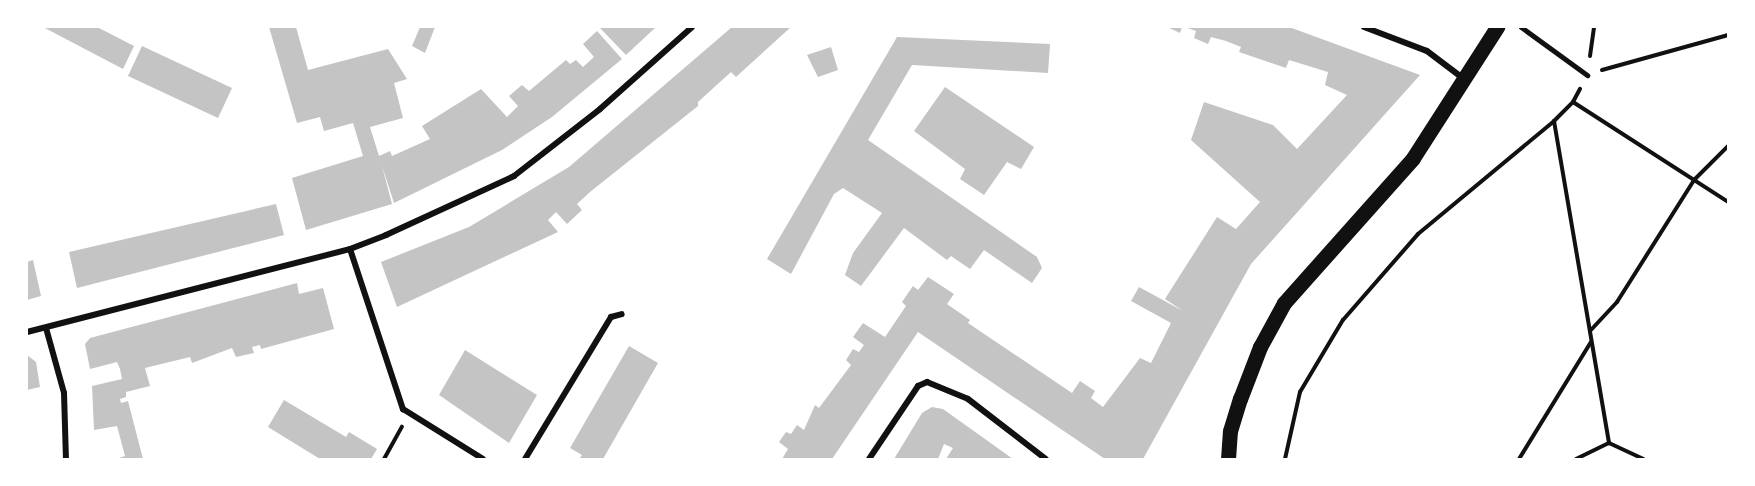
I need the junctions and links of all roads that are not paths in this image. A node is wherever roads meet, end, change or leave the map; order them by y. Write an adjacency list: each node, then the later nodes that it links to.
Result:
1 (692, 27): 7 (street)
2 (1364, 27): 6 (street)
3 (1497, 27): 6 (main road)
4 (1521, 27): 5 (street)
5 (1587, 75)
6 (1465, 80): 16 (main road)
7 (350, 249): 9 (street); 12 (street)
8 (622, 314): 13 (street)
9 (46, 328): 10 (street); 11 (street)
10 (27, 332)
11 (66, 459)
12 (483, 459)
13 (525, 459)
14 (868, 459): 15 (street)
15 (1046, 459)
16 (1228, 459)

